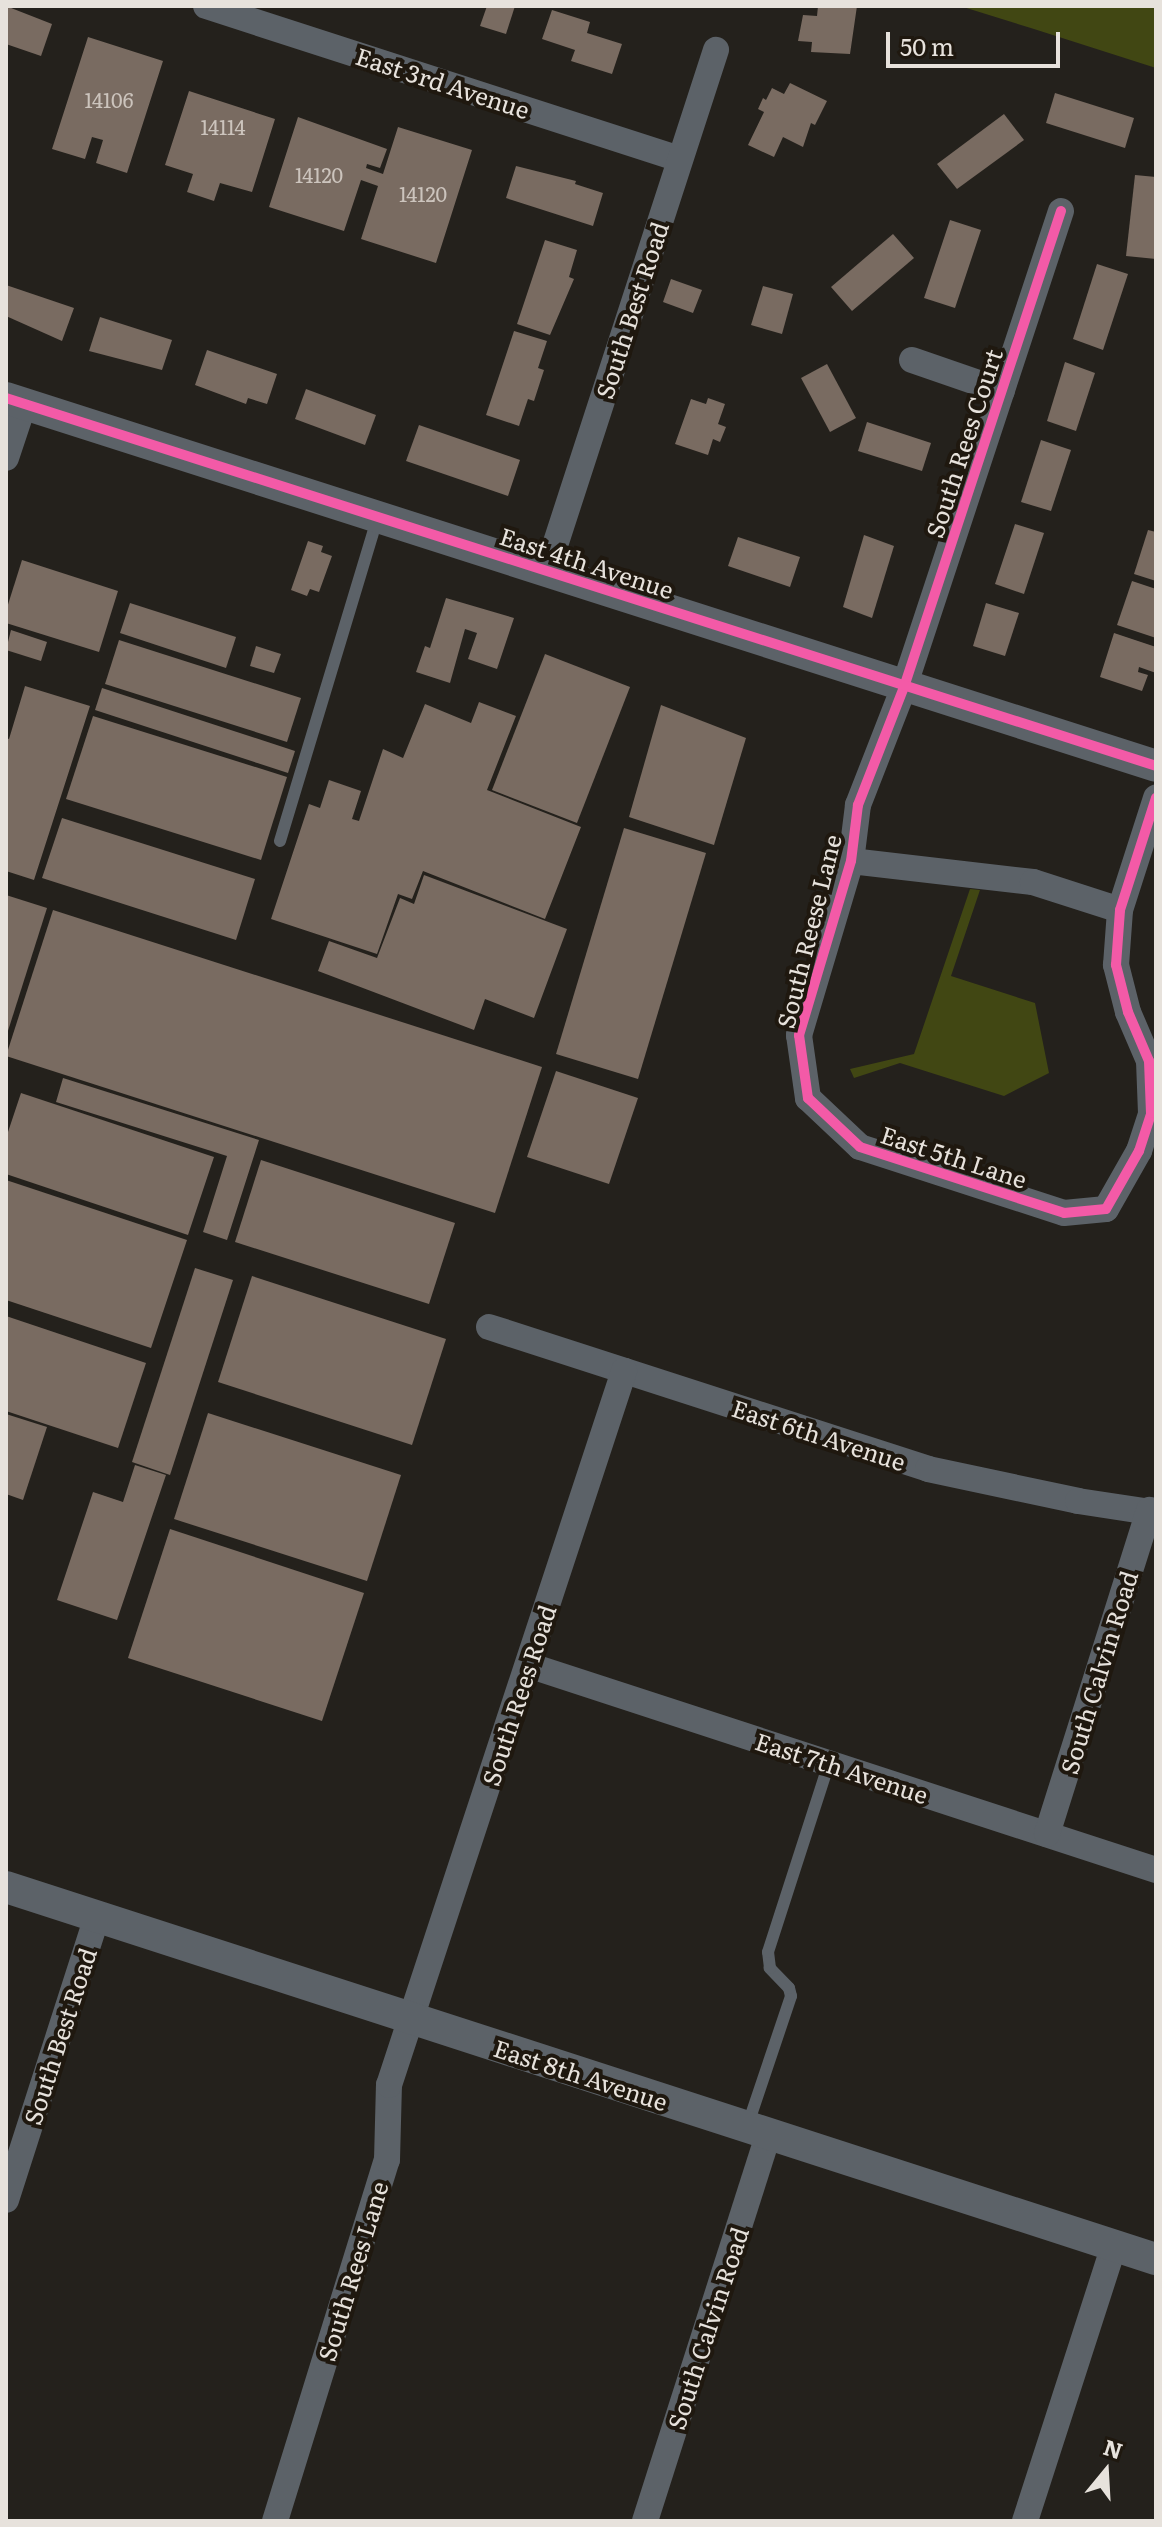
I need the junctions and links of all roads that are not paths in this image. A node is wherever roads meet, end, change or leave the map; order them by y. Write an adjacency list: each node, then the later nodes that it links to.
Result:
1 (206, 6): 3 (street, East 3rd Avenue)
2 (716, 50): 3 (street, South Best Road)
3 (680, 159): 10 (street, South Best Road)
4 (1061, 211): 6 (street, South Rees Court)
5 (912, 360): 6 (street)
6 (1002, 391): 11 (street, South Rees Court)
7 (15, 401): 8 (street); 9 (street, East 4th Avenue)
8 (6, 458)
9 (378, 516): 10 (street, East 4th Avenue); 14 (lane)
10 (547, 570): 11 (street, East 4th Avenue)
11 (904, 687): 12 (street, East 4th Avenue); 15 (street, South Reese Lane)
12 (1156, 766)
13 (1156, 798): 16 (street)
14 (280, 841)
15 (851, 861): 16 (street); 17 (street, South Reese Lane)
16 (1120, 910): 17 (street, East 5th Lane)
17 (808, 1098)
18 (489, 1327): 19 (street, East 6th Avenue)
19 (624, 1371): 20 (street, East 6th Avenue); 21 (street, South Rees Road)
20 (1152, 1512): 23 (street, South Calvin Road)
21 (528, 1665): 22 (street, East 7th Avenue); 27 (street, South Rees Road)
22 (829, 1763): 23 (street, East 7th Avenue); 28 (lane)
23 (1047, 1834): 24 (street, East 7th Avenue)
24 (1156, 1870)
25 (6, 1887): 26 (street, East 8th Avenue)
26 (97, 1917): 27 (street, East 8th Avenue); 29 (street, South Best Road)
27 (412, 2018): 28 (street, East 8th Avenue); 32 (street, South Rees Lane)
28 (758, 2131): 30 (street, East 8th Avenue); 33 (street, South Calvin Road)
29 (6, 2200)
30 (1114, 2245): 31 (street, East 8th Avenue); 34 (street)
31 (1156, 2259)
32 (275, 2521)
33 (645, 2521)
34 (1025, 2521)

